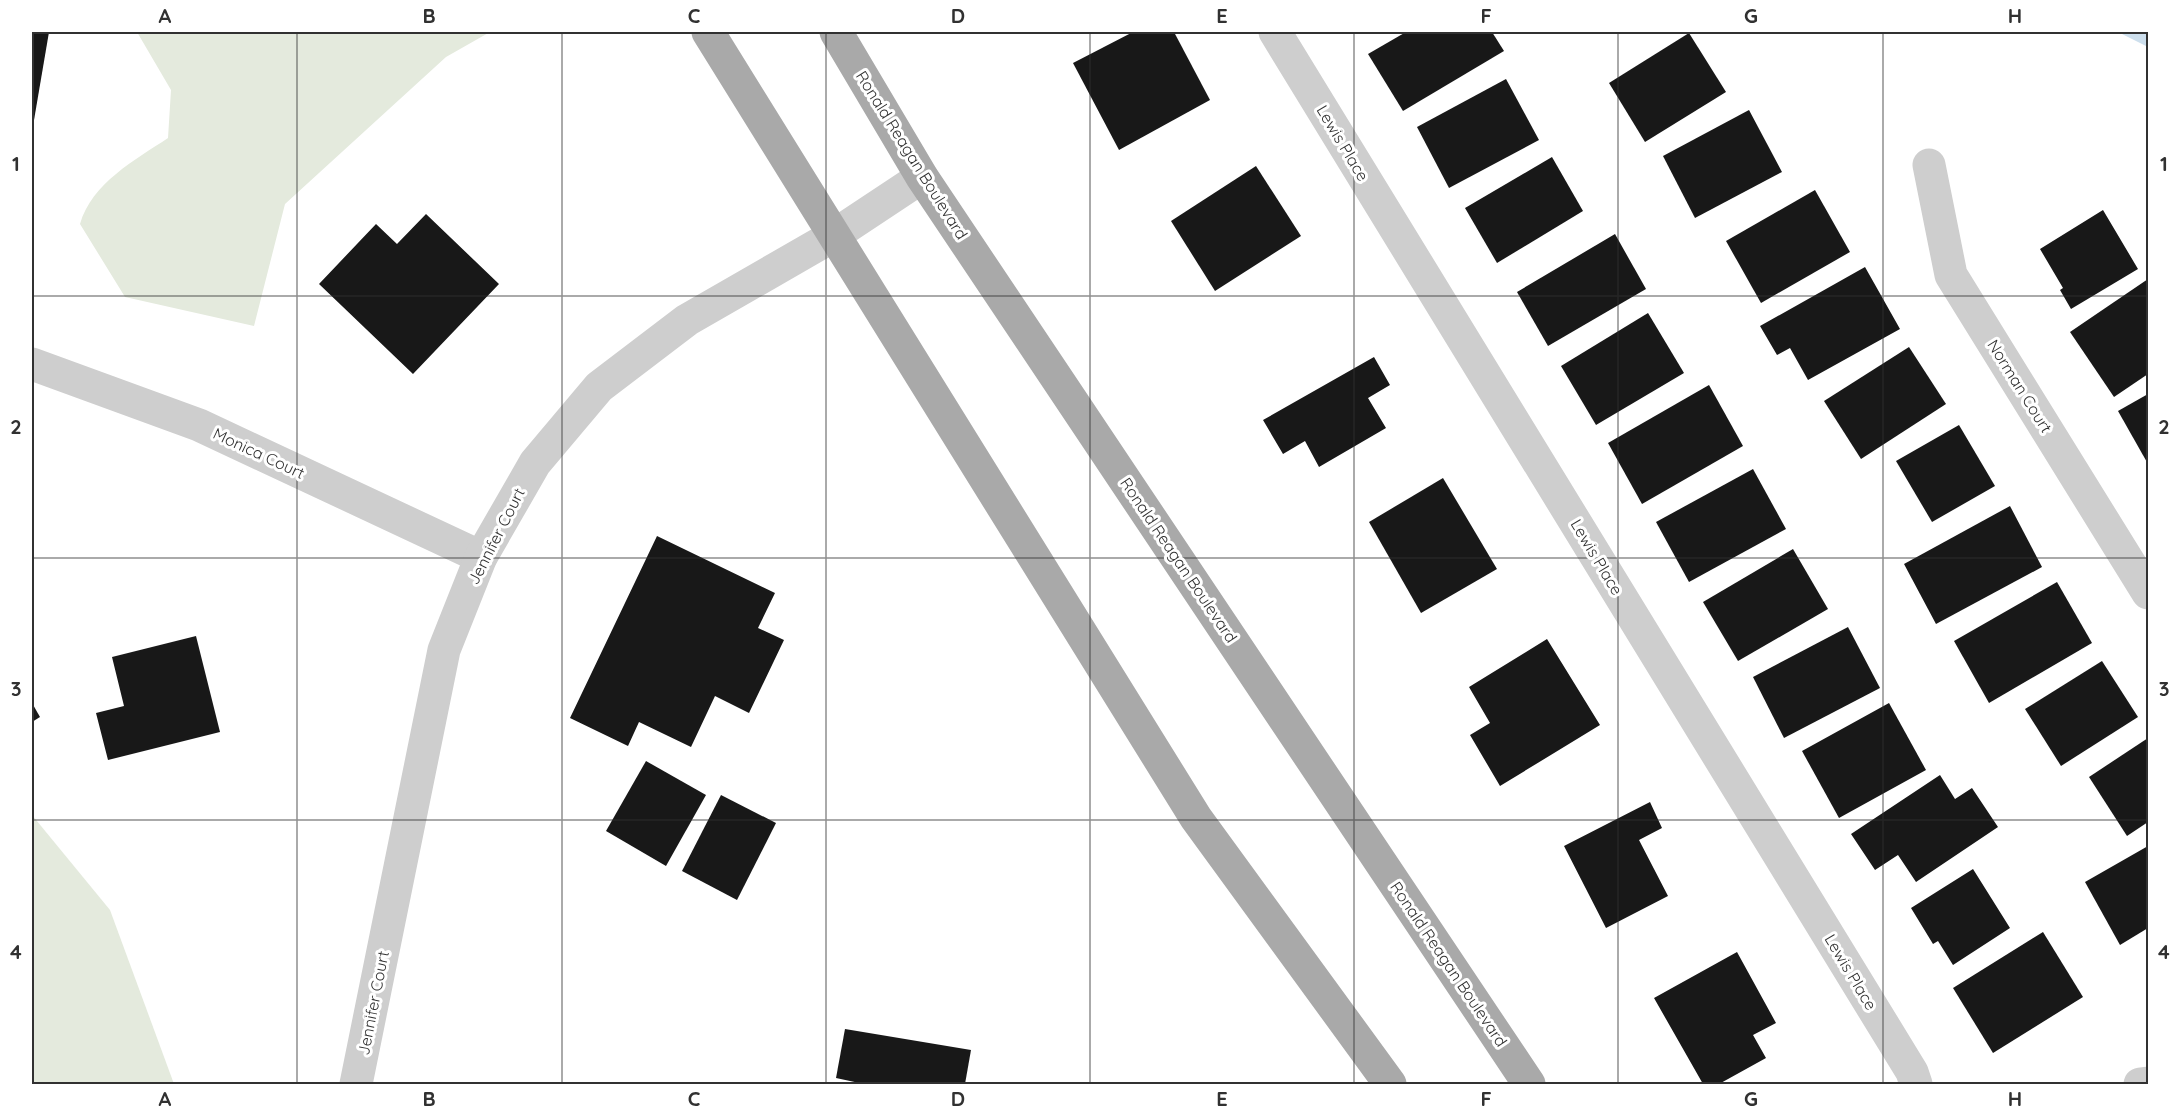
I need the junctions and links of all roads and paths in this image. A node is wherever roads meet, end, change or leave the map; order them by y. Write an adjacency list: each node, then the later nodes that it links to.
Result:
1 (708, 32): 6 (main road)
2 (836, 32): 5 (main road, Ronald Reagan Boulevard)
3 (1275, 32): 14 (street, Lewis Place)
4 (1929, 165): 9 (street, Norman Court)
5 (922, 177): 6 (street, Jennifer Court); 13 (main road, Ronald Reagan Boulevard)
6 (833, 236): 8 (street, Jennifer Court); 12 (main road)
7 (32, 364): 8 (street, Monica Court)
8 (481, 557): 11 (street, Jennifer Court)
9 (2148, 593)
10 (2148, 1083): 15 (street)
11 (357, 1084)
12 (1390, 1084)
13 (1529, 1084)
14 (1916, 1084)
15 (2140, 1084)

